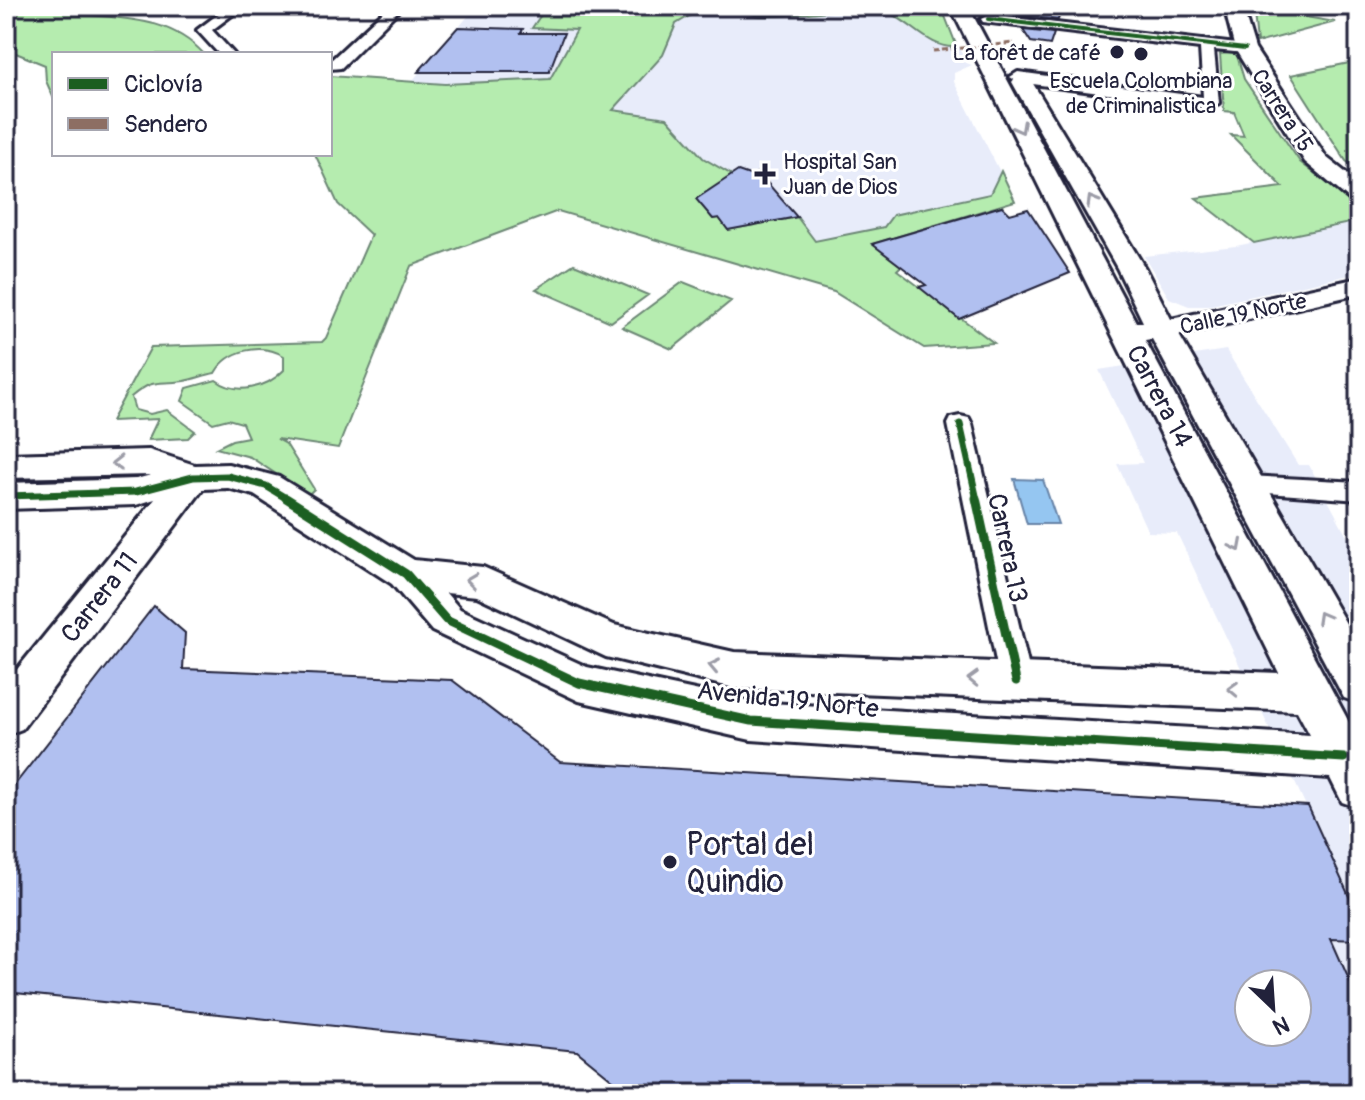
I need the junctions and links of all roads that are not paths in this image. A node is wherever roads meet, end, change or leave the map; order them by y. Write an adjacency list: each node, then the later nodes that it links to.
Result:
1 (237, 6): 8 (street)
2 (396, 6): 9 (street)
3 (959, 6): 13 (street, Carrera 14, one-way to 13)
4 (1233, 6): 7 (street, Carrera 15)
5 (985, 12): 6 (street); 10 (street, Carrera 14)
6 (1207, 46): 7 (street); 10 (street, Carrera 15)
7 (1245, 49): 11 (street, Carrera 15)
8 (225, 52)
9 (333, 65)
10 (1018, 77): 13 (street, Carrera 14, one-way to 10)
11 (1359, 195)
12 (1359, 286): 13 (street, Calle 19 Norte)
13 (1143, 331): 17 (street, Carrera 14); 23 (street, Carrera 14, one-way to 23)
14 (960, 424): 21 (street, Carrera 13)
15 (6, 466): 16 (street, Avenida 19 Norte, one-way to 15)
16 (193, 477): 19 (street, Avenida 19 Norte); 20 (street, Avenida 19 Norte); 24 (street, Carrera 11)
17 (1249, 485): 18 (street); 22 (street, Carrera 14, one-way to 17)
18 (1359, 491)
19 (6, 496)
20 (406, 574): 21 (street, Avenida 19 Norte, one-way to 20); 25 (street, Avenida 19 Norte)
21 (1016, 681): 23 (street, Avenida 19 Norte, one-way to 21)
22 (1359, 685)
23 (1311, 693): 25 (street, Carrera 14)
24 (6, 716)
25 (1352, 772)

